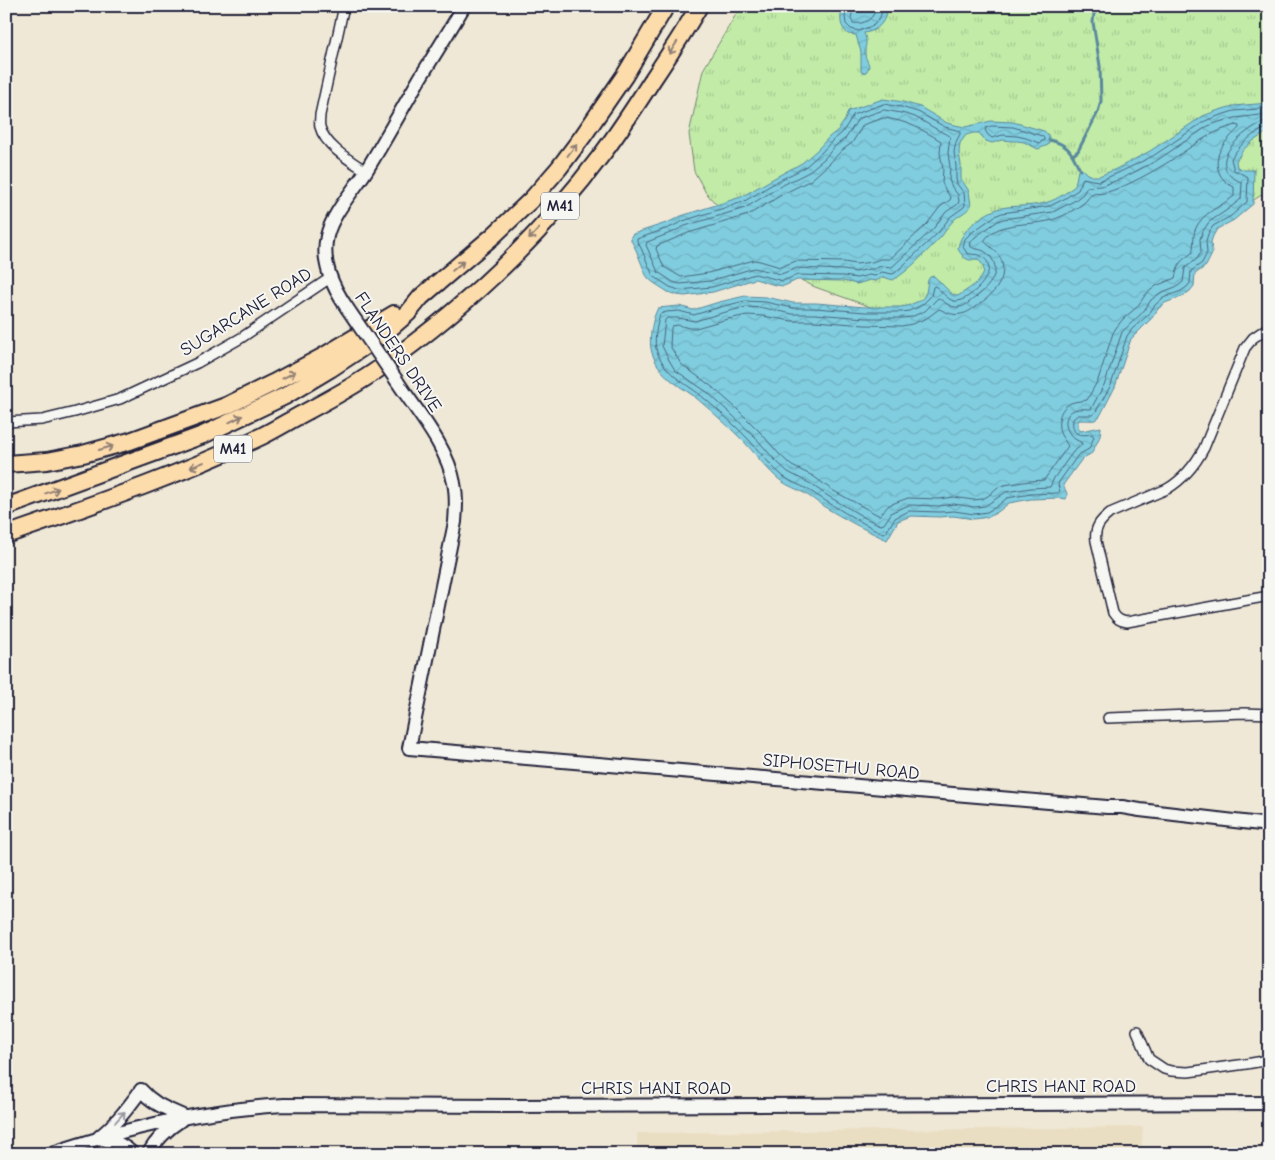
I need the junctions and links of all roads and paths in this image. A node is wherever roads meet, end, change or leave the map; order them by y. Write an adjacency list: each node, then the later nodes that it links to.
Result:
1 (344, 6): 5 (street)
2 (464, 6): 5 (street, FLANDERS DRIVE)
3 (666, 6): 7 (highway, M41, one-way to 3)
4 (699, 6): 12 (highway, M41, one-way to 12)
5 (366, 171): 6 (street, FLANDERS DRIVE)
6 (330, 278): 9 (street, SUGARCANE ROAD); 18 (street, FLANDERS DRIVE, bridge)
7 (421, 297): 10 (highway, one-way to 7); 11 (highway, M41, one-way to 7)
8 (1269, 327): 15 (street)
9 (6, 422)
10 (6, 464)
11 (6, 507)
12 (77, 510): 13 (highway, M41); 14 (highway)
13 (6, 535)
14 (6, 544)
15 (1269, 596)
16 (1269, 714): 17 (street)
17 (1108, 718)
18 (409, 748): 19 (street, SIPHOSETHU ROAD)
19 (1269, 825)
20 (1137, 1031): 21 (street)
21 (1269, 1060)
22 (1269, 1103): 23 (street, CHRIS HANI ROAD)
23 (185, 1117): 24 (street, CHRIS HANI ROAD); 24 (street, one-way to 23); 27 (street)
24 (95, 1140): 25 (street, CHRIS HANI ROAD); 26 (street)
25 (49, 1154)
26 (133, 1154)
27 (148, 1154)

